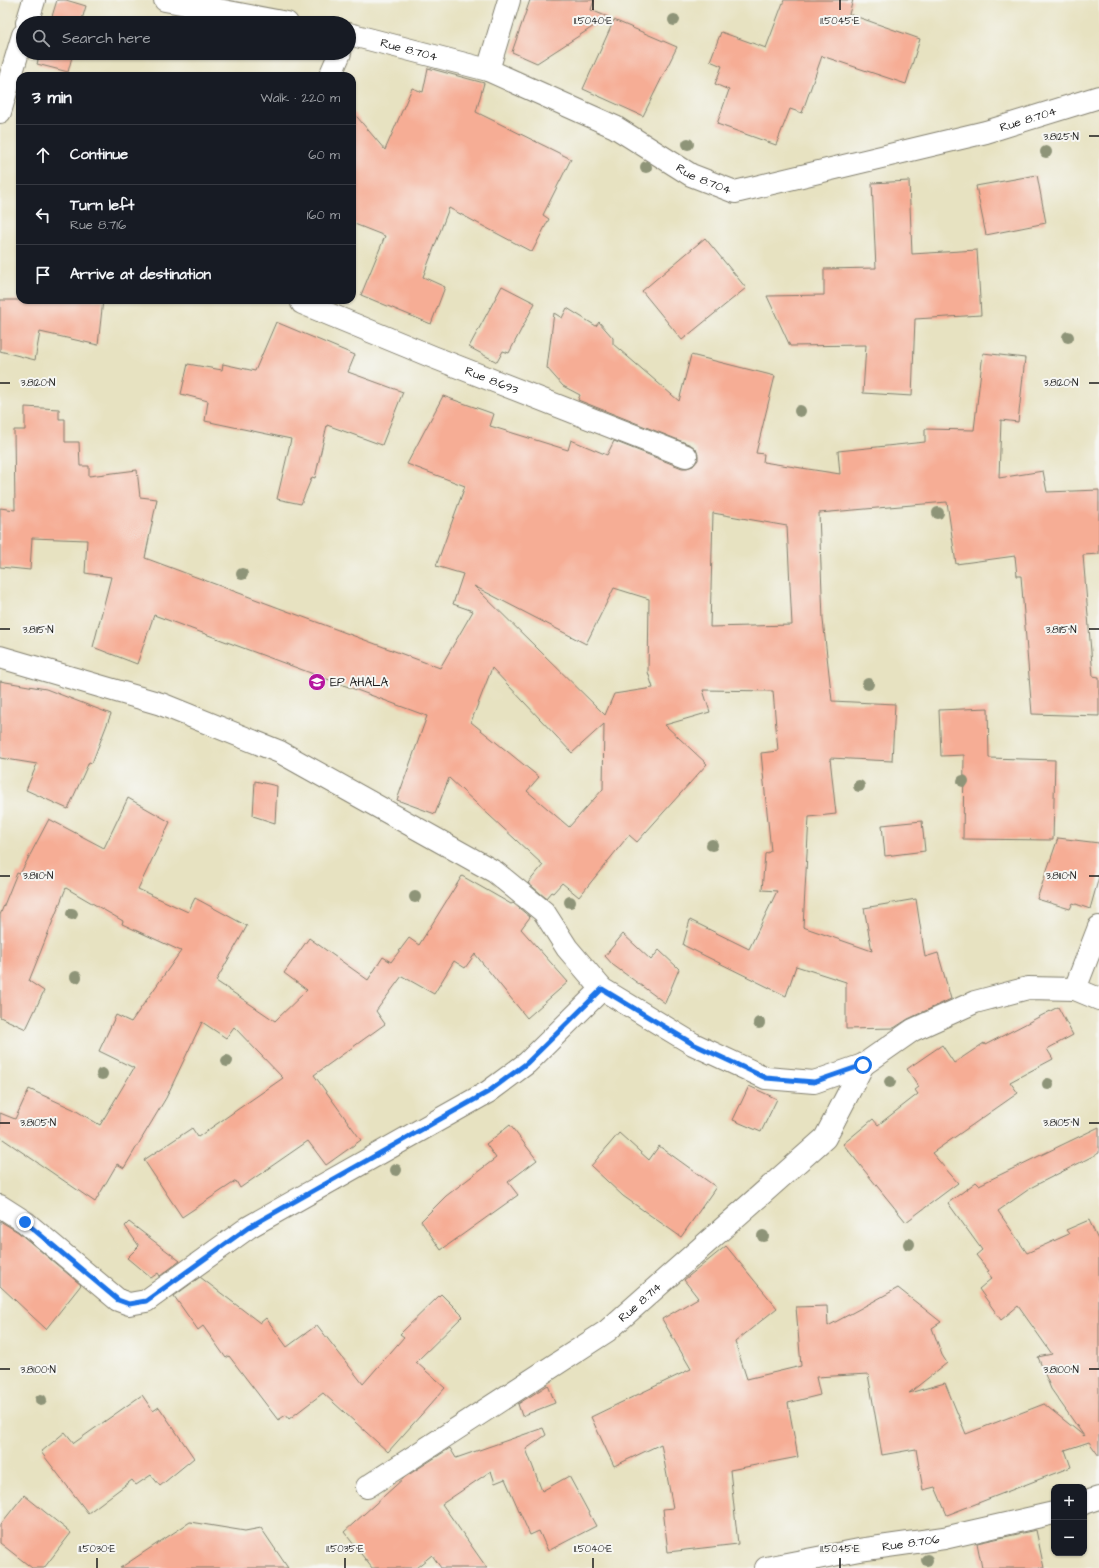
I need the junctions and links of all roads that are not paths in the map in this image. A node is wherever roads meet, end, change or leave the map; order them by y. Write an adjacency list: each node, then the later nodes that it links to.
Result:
1 (34, 0): 4 (street)
2 (165, 0): 5 (street)
3 (508, 0): 9 (street)
4 (29, 16)
5 (250, 16)
6 (356, 36): 9 (street, Rue 8.704)
7 (16, 58): 12 (street)
8 (337, 60): 10 (street)
9 (488, 70): 11 (street, Rue 8.704)
10 (332, 72)
11 (1099, 97)
12 (0, 112)
13 (304, 304): 14 (street, Rue 8.693)
14 (686, 456)
15 (0, 657): 17 (street)
16 (1099, 927): 18 (street)
17 (602, 989): 20 (street); 21 (street)
18 (1075, 989): 19 (street); 20 (street)
19 (1099, 998)
20 (863, 1065): 22 (street, Rue 8.714)
21 (0, 1206)
22 (367, 1486)
23 (1099, 1498): 24 (street)
24 (1087, 1502)
25 (1051, 1514): 26 (street, Rue 8.706)
26 (766, 1568)

